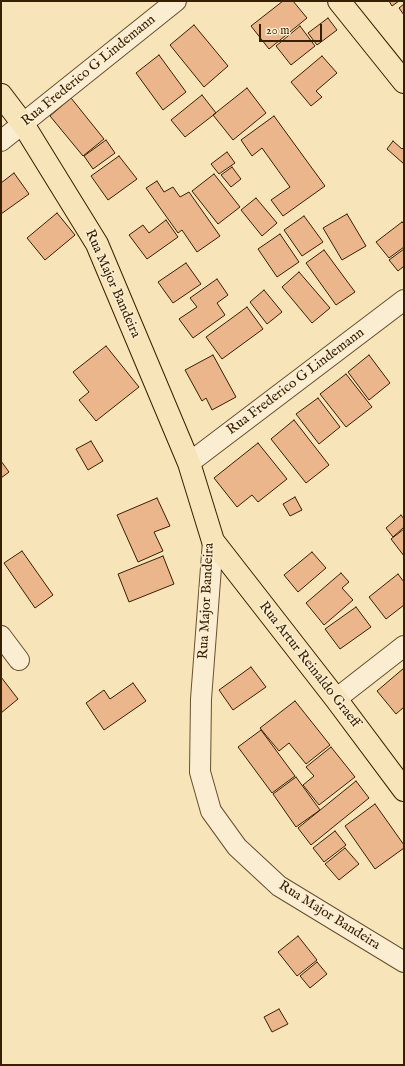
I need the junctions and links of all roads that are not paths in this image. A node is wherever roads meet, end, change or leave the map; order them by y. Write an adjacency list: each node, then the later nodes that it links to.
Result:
1 (176, 1): 5 (street, Rua Frederico G Lindemann)
2 (339, 1): 3 (main road)
3 (404, 82)
4 (1, 95): 5 (main road, Rua Major Bandeira)
5 (23, 124): 6 (street, Rua Frederico G Lindemann); 8 (main road, Rua Major Bandeira)
6 (1, 141)
7 (404, 300): 8 (street, Rua Frederico G Lindemann)
8 (189, 464): 9 (main road, Rua Major Bandeira)
9 (213, 541): 13 (main road, Rua Artur Reinaldo Graeff); 15 (street, Rua Major Bandeira)
10 (1, 636): 12 (street)
11 (404, 646): 13 (street)
12 (19, 660)
13 (336, 699): 14 (main road, Rua Artur Reinaldo Graeff)
14 (404, 790)
15 (404, 962)

